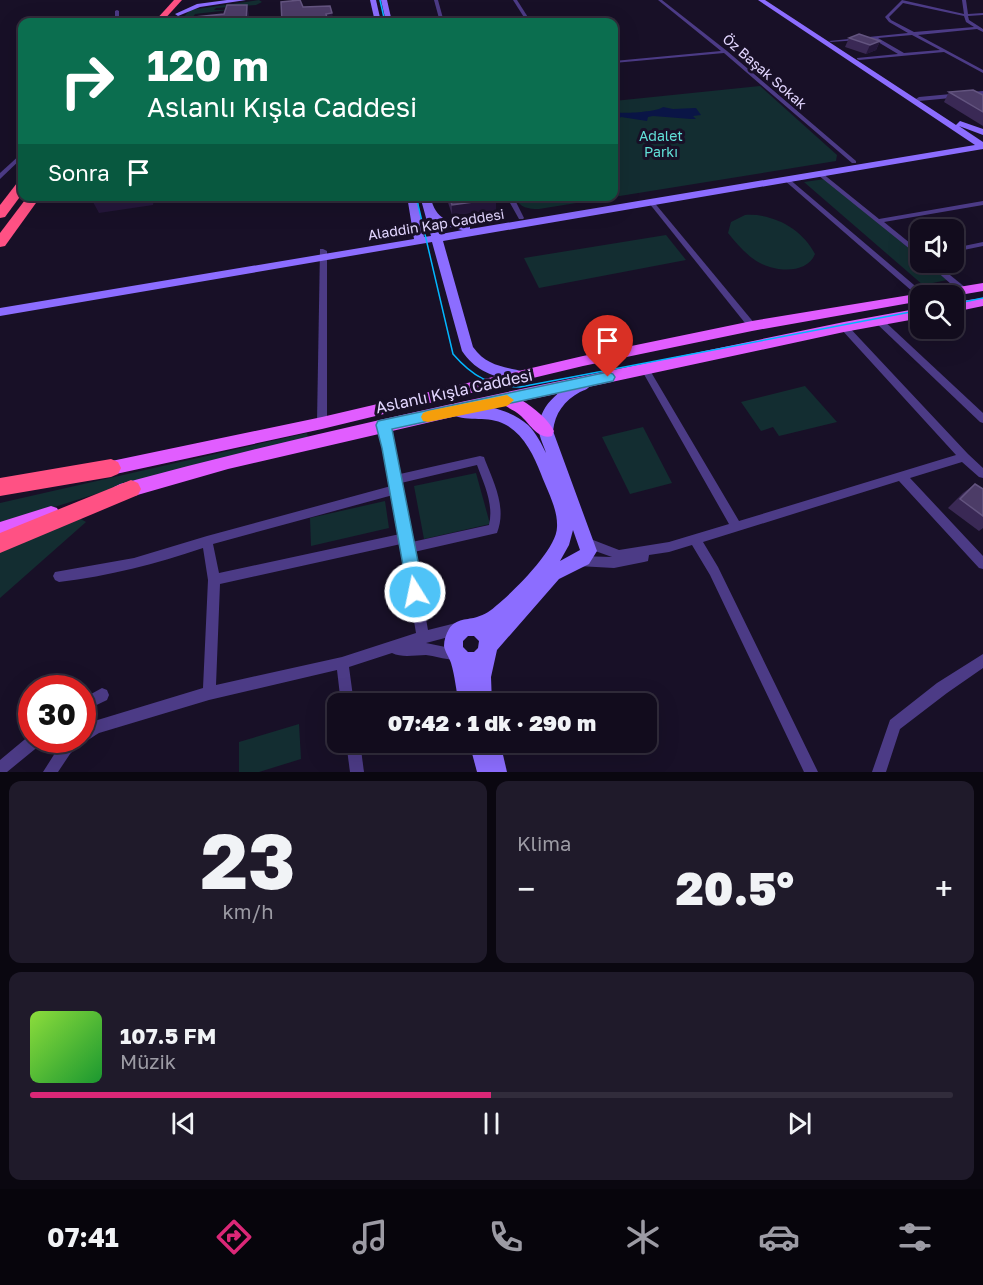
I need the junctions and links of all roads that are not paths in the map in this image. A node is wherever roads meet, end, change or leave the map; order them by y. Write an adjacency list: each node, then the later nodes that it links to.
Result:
1 (178, 0): 20 (highway)
2 (188, 0): 16 (highway)
3 (208, 0): 13 (street)
4 (243, 0): 13 (street)
5 (372, 0): 22 (street)
6 (384, 0): 23 (street)
7 (436, 0): 24 (street)
8 (515, 0): 25 (street)
9 (660, 0): 32 (street, Öz Başak Sokak)
10 (761, 0): 39 (street)
11 (768, 0): 30 (street)
12 (964, 0): 18 (street)
13 (216, 1): 16 (street)
14 (904, 1): 18 (street); 28 (street)
15 (117, 10): 19 (street)
16 (178, 14): 21 (highway)
17 (983, 14): 18 (street)
18 (965, 15): 26 (street)
19 (117, 18)
20 (162, 18)
21 (174, 18)
22 (377, 18)
23 (388, 18)
24 (441, 18)
25 (527, 18)
26 (977, 28): 27 (street); 28 (street)
27 (983, 31)
28 (913, 34): 29 (street); 31 (street)
29 (873, 38): 30 (street); 33 (street)
30 (831, 41): 34 (street)
31 (945, 51): 33 (street); 34 (street); 36 (street)
32 (725, 52): 35 (street); 45 (street, Öz Başak Sokak)
33 (903, 55): 34 (street)
34 (860, 59): 38 (street)
35 (618, 62)
36 (983, 72)
37 (983, 93): 38 (street)
38 (919, 99): 39 (street)
39 (953, 124): 40 (street); 41 (street); 42 (street)
40 (983, 132)
41 (982, 143): 42 (street, Aladdin Kap Caddesi)
42 (954, 148): 43 (street); 45 (street, Aladdin Kap Caddesi); 46 (street, Aladdin Kap Caddesi)
43 (983, 152)
44 (18, 159): 47 (street)
45 (854, 162): 61 (street, Aladdin Kap Caddesi)
46 (820, 174): 48 (street, Aladdin Kap Caddesi); 62 (street)
47 (0, 177)
48 (786, 179): 57 (street, Aladdin Kap Caddesi); 75 (street)
49 (18, 180): 56 (highway)
50 (18, 191): 60 (highway)
51 (21, 201): 63 (highway)
52 (31, 201): 67 (highway)
53 (413, 201): 66 (street)
54 (426, 201): 59 (street)
55 (512, 201): 61 (street)
56 (0, 202)
57 (651, 202): 64 (street, Aladdin Kap Caddesi); 85 (street)
58 (983, 203): 62 (street)
59 (428, 211): 64 (street); 65 (street)
60 (0, 214)
61 (520, 218): 64 (street, Aladdin Kap Caddesi)
62 (879, 221): 69 (street)
63 (0, 228)
64 (463, 232): 65 (street, Aladdin Kap Caddesi); 72 (street)
65 (435, 236): 66 (street, Aladdin Kap Caddesi); 72 (street)
66 (420, 239): 71 (street, Aladdin Kap Caddesi)
67 (0, 243)
68 (983, 244): 70 (street)
69 (910, 247)
70 (964, 248)
71 (323, 254): 80 (street, Aladdin Kap Caddesi); 82 (street, Aladdin Kap Caddesi); 94 (street)
72 (440, 257): 88 (street)
73 (942, 273): 74 (street)
74 (957, 285)
75 (910, 286)
76 (983, 287): 77 (main road)
77 (964, 290)
78 (910, 298): 85 (main road, Aslanlı Kışla Caddesi)
79 (983, 302): 81 (main road)
80 (0, 304)
81 (964, 305)
82 (0, 312)
83 (910, 315): 84 (main road, Aslanlı Kışla Caddesi)
84 (878, 320): 86 (main road, Aslanlı Kışla Caddesi); 93 (street)
85 (752, 326): 88 (main road, Aslanlı Kışla Caddesi)
86 (844, 327): 87 (main road, Aslanlı Kışla Caddesi); 97 (street)
87 (645, 369): 89 (main road, Aslanlı Kışla Caddesi); 105 (street)
88 (520, 376): 90 (main road, Aslanlı Kışla Caddesi)
89 (590, 382): 91 (main road, Aslanlı Kışla Caddesi); 96 (street)
90 (448, 394): 91 (main road); 94 (main road, Aslanlı Kışla Caddesi)
91 (509, 400): 92 (main road, Aslanlı Kışla Caddesi); 96 (main road)
92 (446, 413): 95 (main road, Aslanlı Kışla Caddesi); 109 (street)
93 (983, 419)
94 (322, 423): 98 (main road, Aslanlı Kışla Caddesi)
95 (383, 425): 101 (street); 103 (main road, Aslanlı Kışla Caddesi)
96 (546, 431): 112 (street)
97 (964, 457): 99 (street); 100 (street)
98 (111, 468): 102 (highway); 104 (main road, Aslanlı Kışla Caddesi)
99 (983, 474)
100 (902, 477): 105 (street); 115 (street)
101 (396, 484): 108 (street); 111 (street); 111 (street)
102 (0, 486)
103 (131, 489): 106 (main road, Aslanlı Kışla Caddesi); 110 (highway)
104 (0, 495)
105 (736, 526): 107 (street)
106 (0, 530)
107 (695, 538): 113 (street); 142 (street)
108 (207, 541): 116 (street); 117 (street)
109 (563, 542): 112 (street); 114 (street); 118 (street)
110 (0, 543)
111 (406, 543): 117 (street); 119 (street)
112 (588, 543): 113 (street); 114 (street)
113 (669, 546): 114 (street)
114 (576, 561): 120 (street)
115 (983, 564)
116 (59, 576)
117 (214, 580): 125 (street)
118 (471, 627): 119 (street); 120 (street); 122 (street)
119 (423, 637): 121 (street)
120 (487, 648): 122 (street); 128 (street)
121 (383, 651): 122 (street); 124 (street)
122 (458, 656): 127 (street)
123 (983, 660): 143 (street)
124 (342, 663): 125 (street); 126 (street)
125 (209, 693): 131 (street)
126 (346, 693)
127 (466, 693)
128 (482, 693)
129 (102, 695): 130 (street)
130 (96, 698)
131 (96, 727)
132 (19, 753): 137 (street)
133 (63, 753): 138 (street)
134 (354, 753): 139 (street)
135 (482, 753): 140 (street)
136 (492, 753): 141 (street)
137 (0, 769)
138 (50, 772)
139 (357, 772)
140 (488, 772)
141 (496, 772)
142 (811, 772)
143 (879, 772)

